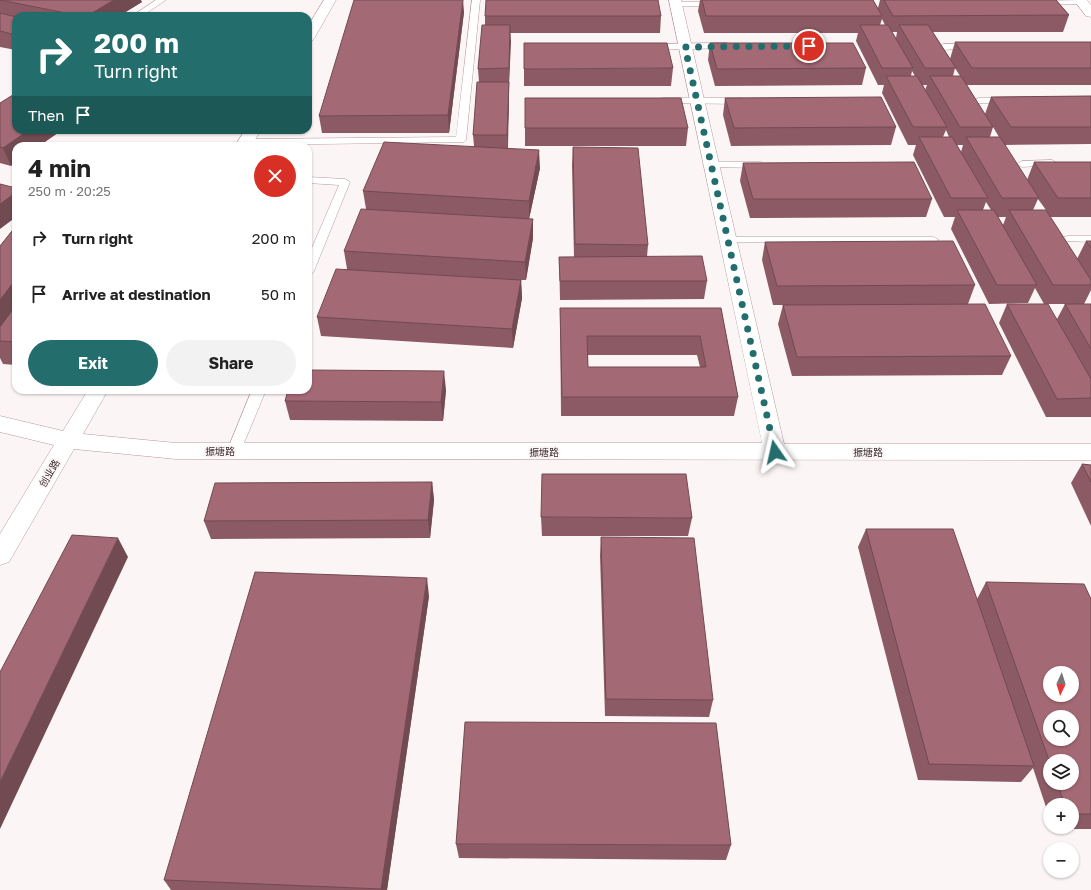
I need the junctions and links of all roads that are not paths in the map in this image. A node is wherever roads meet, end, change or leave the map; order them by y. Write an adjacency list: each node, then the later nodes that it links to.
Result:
1 (162, 0): 8 (lane)
2 (330, 0): 10 (street)
3 (476, 0): 21 (lane)
4 (1081, 1): 6 (lane); 9 (street)
5 (675, 2): 7 (lane); 14 (street)
6 (1035, 3)
7 (724, 4)
8 (142, 12)
9 (1091, 12)
10 (312, 30)
11 (739, 46): 14 (lane)
12 (982, 46): 15 (lane)
13 (637, 47): 14 (lane)
14 (685, 47): 17 (street)
15 (943, 47)
16 (651, 101): 17 (lane)
17 (697, 101): 18 (lane); 24 (street)
18 (751, 101)
19 (979, 101): 20 (lane)
20 (1019, 101)
21 (247, 139)
22 (1060, 163): 23 (lane)
23 (1022, 164)
24 (711, 165): 25 (lane); 29 (street)
25 (773, 165)
26 (312, 180): 31 (lane)
27 (1068, 239): 28 (lane)
28 (1091, 239)
29 (728, 240): 30 (lane); 37 (street)
30 (933, 240)
31 (312, 261)
32 (96, 394): 35 (street, 创业路)
33 (257, 394): 36 (lane)
34 (0, 424): 35 (street, 振塘路)
35 (68, 440): 36 (street, 振塘路); 39 (street, 创业路)
36 (234, 451): 37 (street, 振塘路)
37 (775, 452): 38 (street, 振塘路)
38 (1091, 452)
39 (0, 555)

